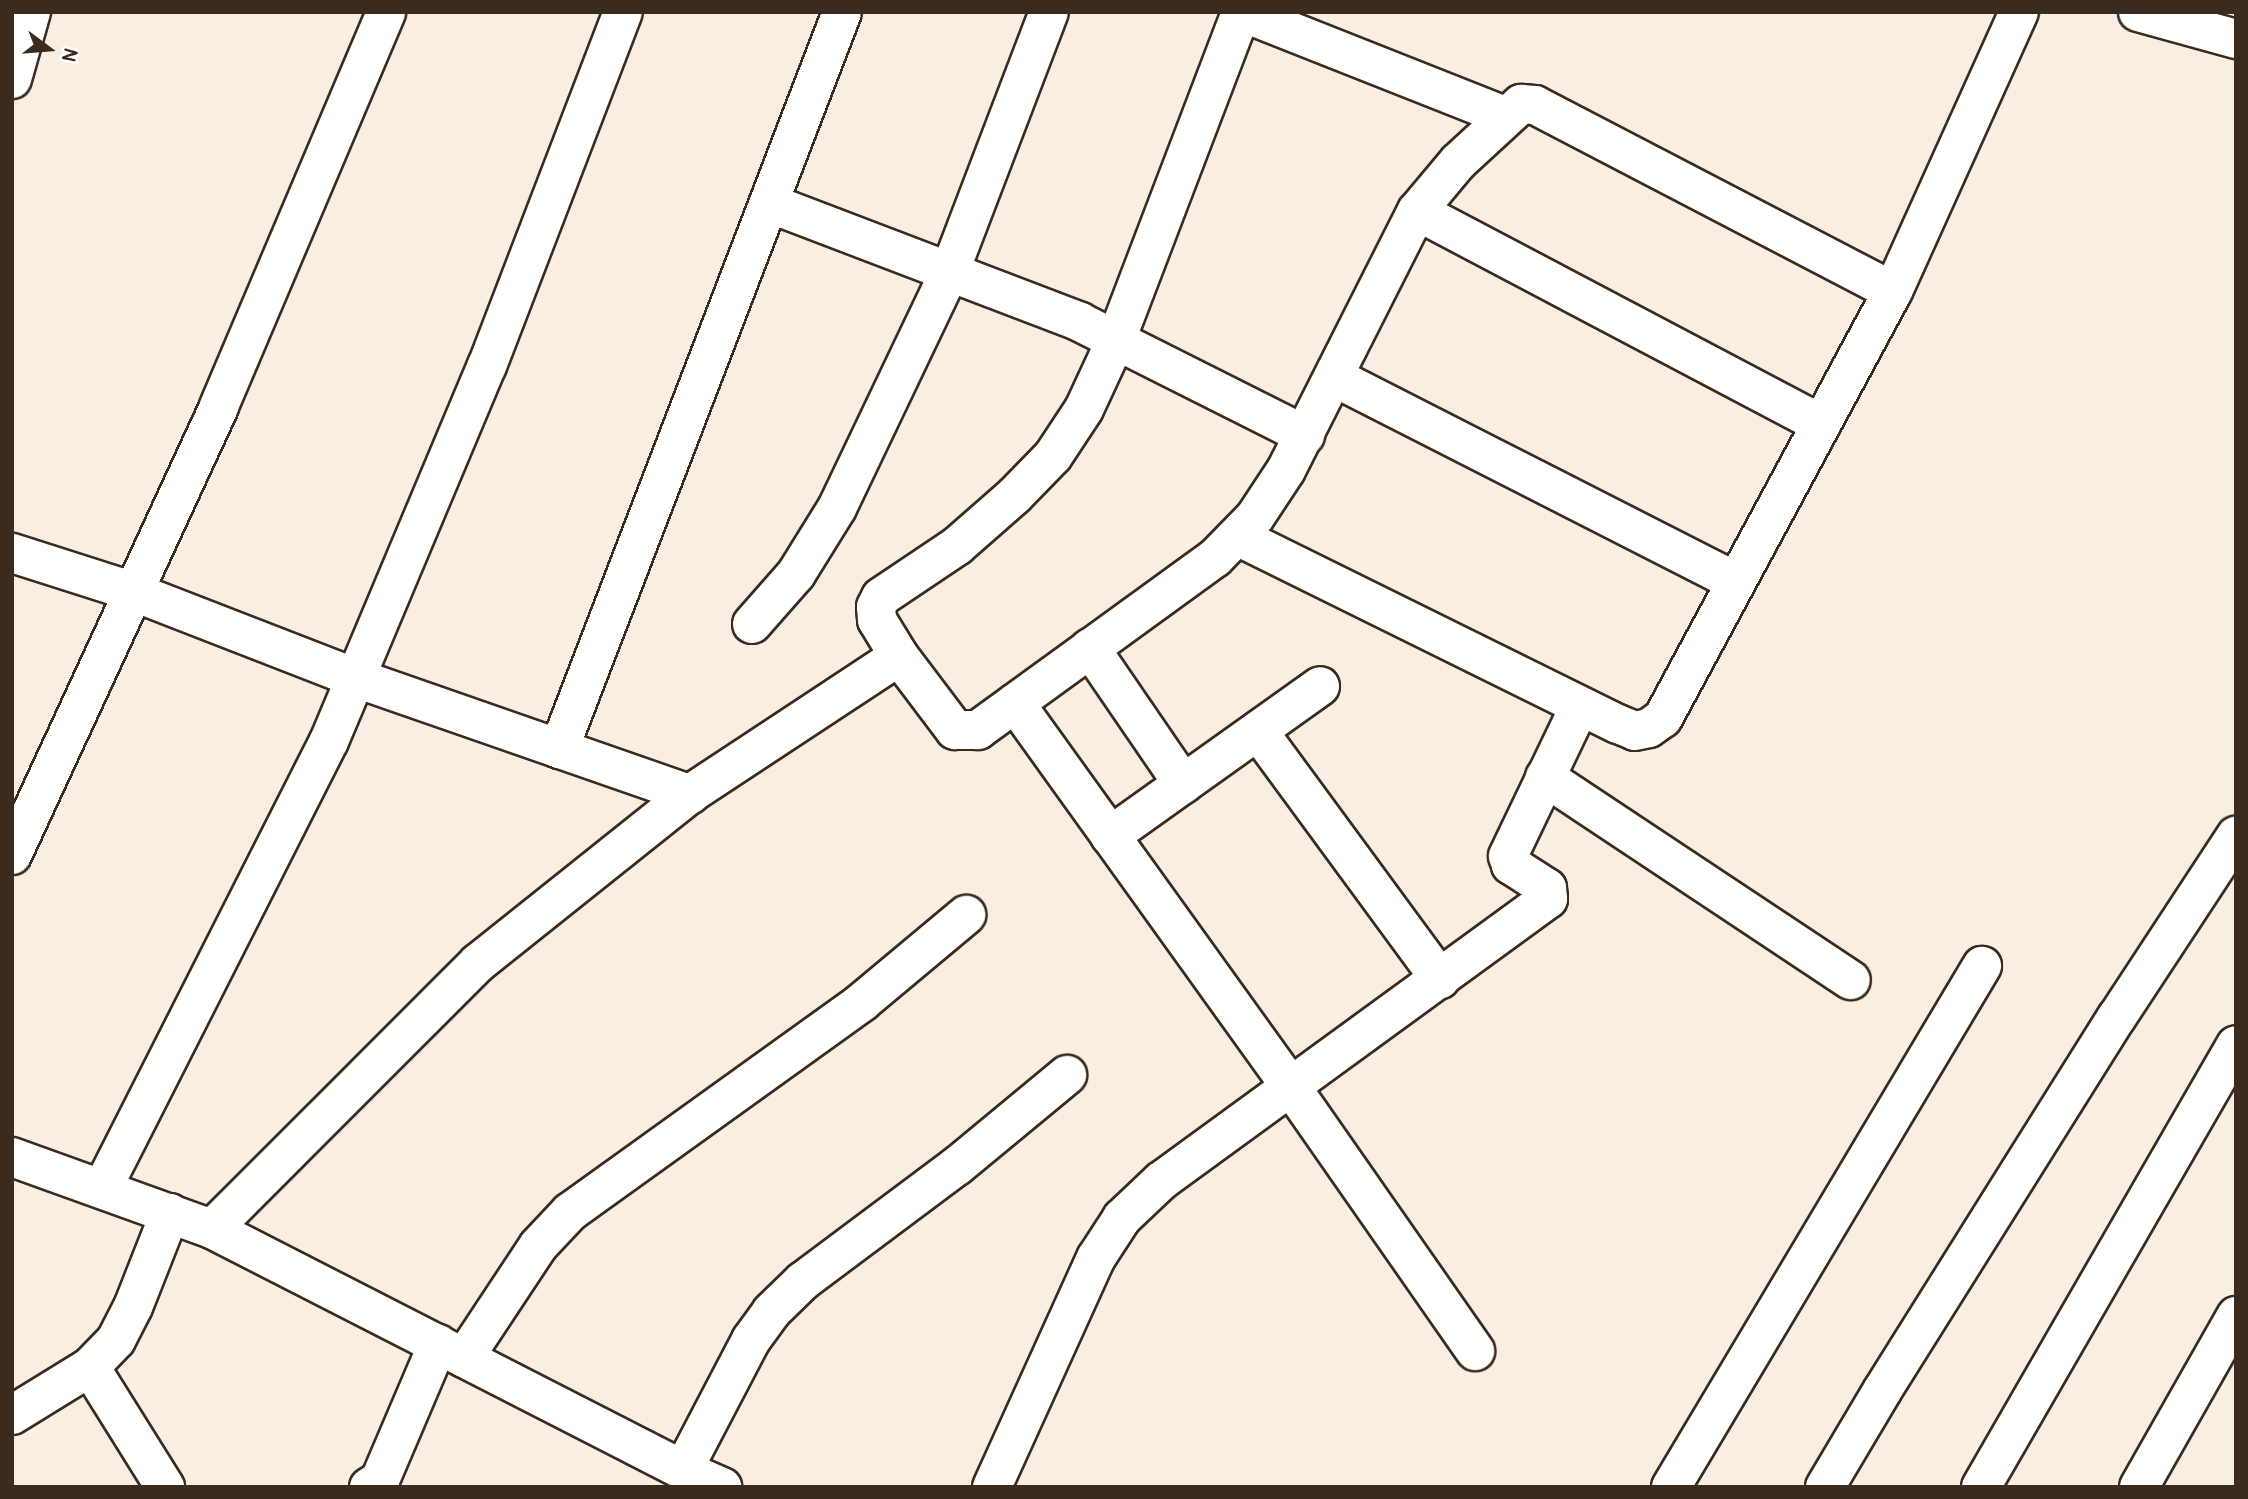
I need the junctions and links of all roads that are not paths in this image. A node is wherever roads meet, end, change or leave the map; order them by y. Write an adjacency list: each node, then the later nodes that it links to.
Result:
1 (31, 12): 11 (street)
2 (386, 12): 24 (street)
3 (623, 12): 28 (street)
4 (842, 12): 13 (street)
5 (1049, 12): 15 (street)
6 (1241, 12): 12 (street); 17 (street)
7 (2019, 12): 16 (street)
8 (2138, 12): 9 (street)
9 (2189, 19): 10 (street)
10 (2236, 39)
11 (12, 79)
12 (1505, 116): 14 (street); 16 (street)
13 (769, 203): 15 (street); 33 (street)
14 (1417, 211): 18 (street); 19 (street)
15 (950, 271): 17 (street); 25 (street)
16 (1893, 290): 19 (street)
17 (1116, 340): 20 (street); 27 (street)
18 (1334, 377): 20 (street); 23 (street)
19 (1821, 425): 23 (street)
20 (1304, 435): 21 (street)
21 (1237, 536): 26 (street); 31 (street)
22 (12, 553): 24 (street)
23 (1736, 582): 31 (street)
24 (134, 592): 28 (street); 39 (street)
25 (752, 624)
26 (1090, 648): 30 (street); 35 (street)
27 (899, 656): 30 (street); 36 (street)
28 (356, 678): 33 (street); 48 (street)
29 (1320, 686): 32 (street)
30 (1015, 703): 37 (street)
31 (1580, 706): 34 (street)
32 (1258, 731): 35 (street); 42 (street)
33 (559, 749): 36 (street)
34 (1545, 778): 42 (street); 43 (street)
35 (1183, 784): 37 (street)
36 (690, 794): 50 (street)
37 (1110, 836): 46 (street)
38 (2236, 836): 62 (street)
39 (12, 855)
40 (966, 915): 52 (street)
41 (1982, 966): 61 (street)
42 (1440, 979): 46 (street)
43 (1852, 980)
44 (2236, 1045): 63 (street)
45 (1067, 1075): 56 (street)
46 (1291, 1087): 53 (street); 60 (street)
47 (12, 1157): 48 (street)
48 (102, 1189): 49 (street)
49 (170, 1213): 50 (street); 54 (street)
50 (212, 1228): 52 (street)
51 (2236, 1316): 64 (street)
52 (451, 1351): 56 (street); 57 (street)
53 (1475, 1351)
54 (90, 1367): 55 (street); 58 (street)
55 (12, 1415)
56 (683, 1470): 59 (street)
57 (378, 1485)
58 (165, 1487)
59 (722, 1487)
60 (992, 1487)
61 (1671, 1487)
62 (1825, 1487)
63 (1981, 1487)
64 (2139, 1487)

